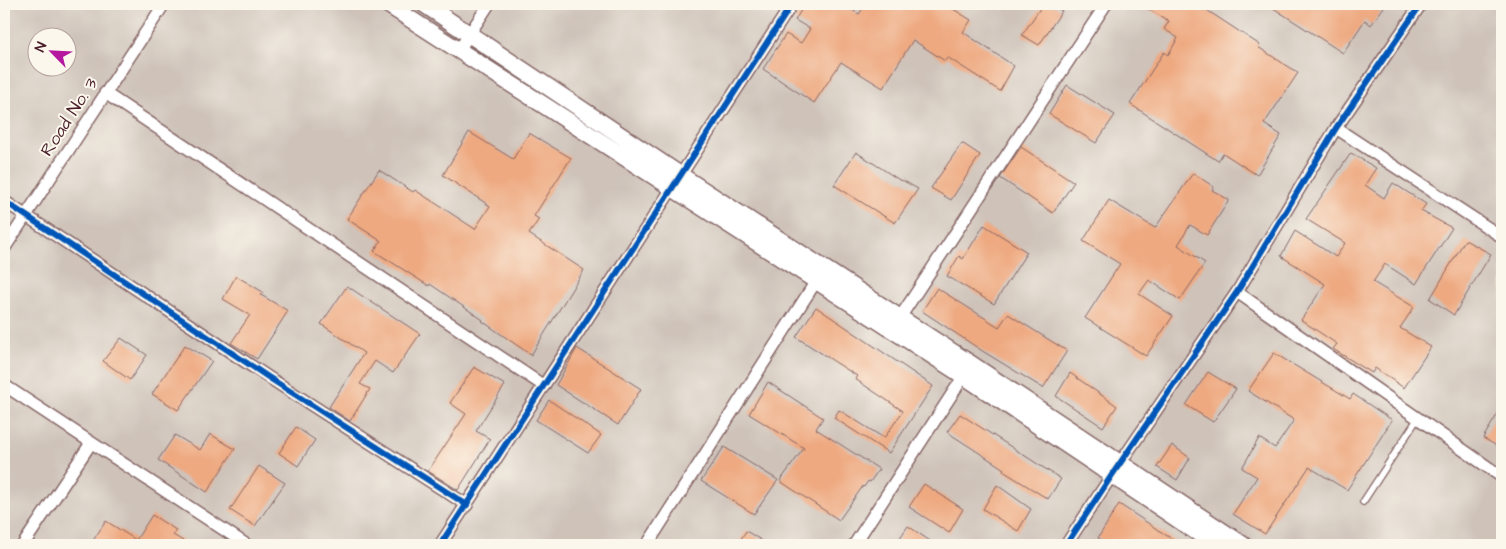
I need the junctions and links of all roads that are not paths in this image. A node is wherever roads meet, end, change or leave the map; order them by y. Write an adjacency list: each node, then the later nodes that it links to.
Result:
1 (164, 4): 12 (street, Road No. 3)
2 (387, 4): 9 (main road)
3 (424, 4): 8 (main road)
4 (489, 4): 8 (street)
5 (792, 4): 14 (street)
6 (1106, 4): 21 (street)
7 (1421, 4): 13 (street)
8 (470, 34): 9 (street); 10 (main road)
9 (459, 50): 11 (main road)
10 (508, 60): 11 (main road); 14 (main road)
11 (498, 75): 14 (main road)
12 (104, 93): 16 (street, Road No. 3); 24 (street)
13 (1336, 128): 17 (street); 20 (street)
14 (676, 182): 19 (main road); 24 (street)
15 (4, 201): 16 (street)
16 (26, 216): 18 (street, Road No. 3); 30 (street)
17 (1502, 238)
18 (4, 249)
19 (820, 275): 21 (main road); 34 (street)
20 (1237, 292): 25 (street); 27 (street)
21 (896, 324): 22 (main road)
22 (967, 370): 27 (main road); 35 (street)
23 (4, 386): 26 (street)
24 (544, 386): 30 (street)
25 (1418, 418): 28 (street); 29 (lane)
26 (91, 443): 31 (street); 32 (street)
27 (1116, 468): 36 (street); 37 (main road); 38 (main road)
28 (1502, 477)
29 (1363, 502)
30 (467, 505): 33 (street)
31 (23, 545)
32 (247, 545)
33 (440, 545)
34 (647, 545)
35 (854, 545)
36 (1066, 545)
37 (1216, 545)
38 (1243, 545)

